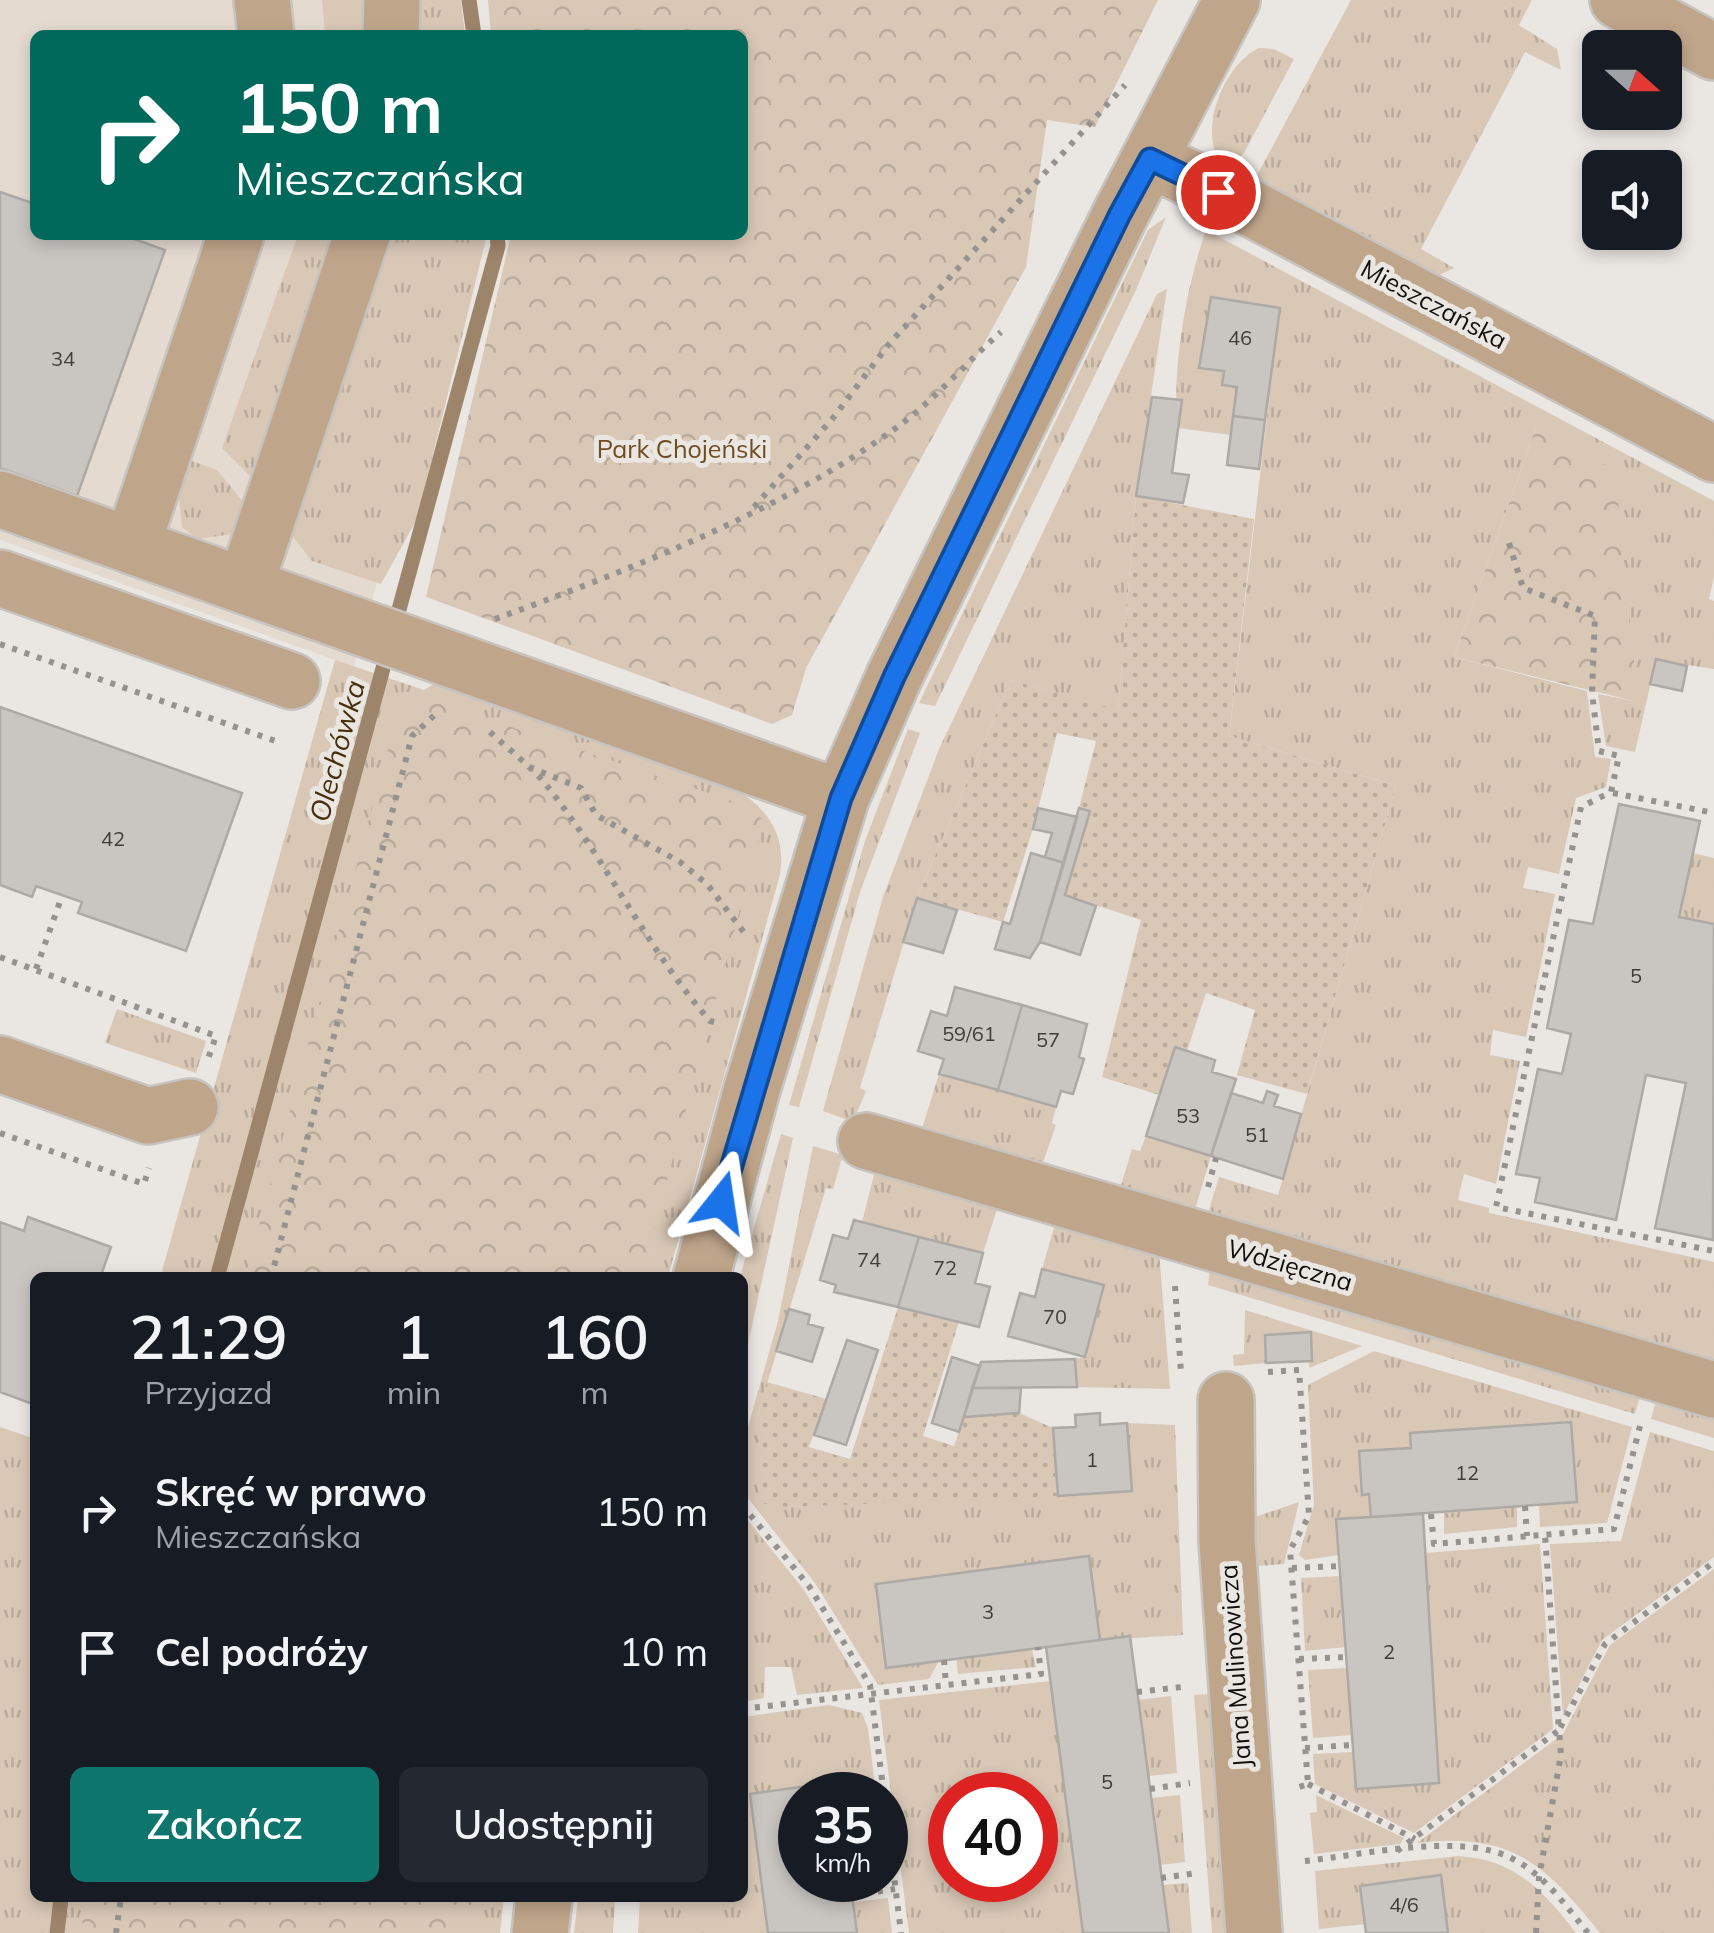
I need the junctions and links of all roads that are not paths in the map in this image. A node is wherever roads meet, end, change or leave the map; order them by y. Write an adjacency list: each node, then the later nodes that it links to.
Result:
1 (262, 0): 5 (street)
2 (392, 0): 6 (street)
3 (1232, 0): 8 (street)
4 (1618, 0): 7 (street)
5 (265, 30)
6 (391, 30)
7 (1714, 52)
8 (1150, 159): 11 (street, Mieszczańska); 17 (street)
9 (234, 240): 13 (street)
10 (360, 240): 15 (street)
11 (1714, 454)
12 (0, 499): 13 (street)
13 (132, 546): 15 (street)
14 (0, 578): 16 (street)
15 (245, 586): 17 (street)
16 (292, 680)
17 (841, 798): 21 (street)
18 (0, 1064): 19 (street)
19 (190, 1107)
20 (866, 1141): 23 (street, Wdzięczna)
21 (703, 1272)
22 (1217, 1382): 26 (street, Jana Mulinowicza)
23 (1714, 1390)
24 (544, 1902): 25 (street)
25 (540, 1933)
26 (1254, 1933)

